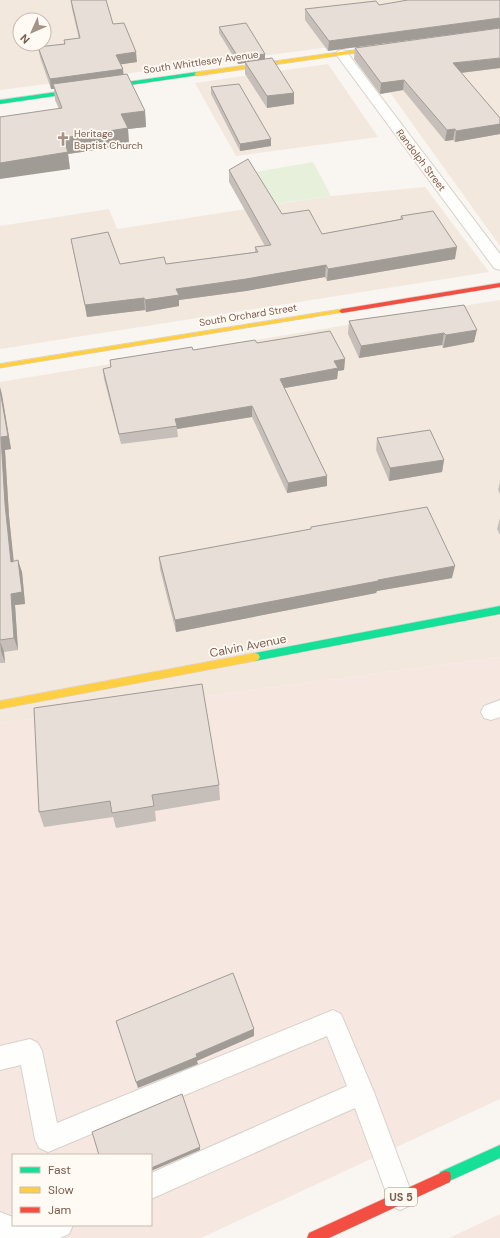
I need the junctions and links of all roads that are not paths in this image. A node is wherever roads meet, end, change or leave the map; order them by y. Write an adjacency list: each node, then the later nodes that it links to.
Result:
1 (389, 47): 2 (street, South Whittlesey Avenue)
2 (342, 54): 3 (street, South Whittlesey Avenue); 4 (street, Randolph Street)
3 (0, 102)
4 (500, 266)
5 (500, 285): 6 (street, South Orchard Street)
6 (0, 366)
7 (500, 610): 8 (street, Calvin Avenue)
8 (0, 705)
9 (0, 1058): 11 (lane)
10 (362, 1092): 11 (lane); 13 (lane); 14 (lane)
11 (50, 1147)
12 (500, 1151): 14 (street, US 5)
13 (152, 1186)
14 (400, 1197): 17 (street, US 5)
15 (0, 1225): 16 (lane)
16 (55, 1226)
17 (314, 1238)

